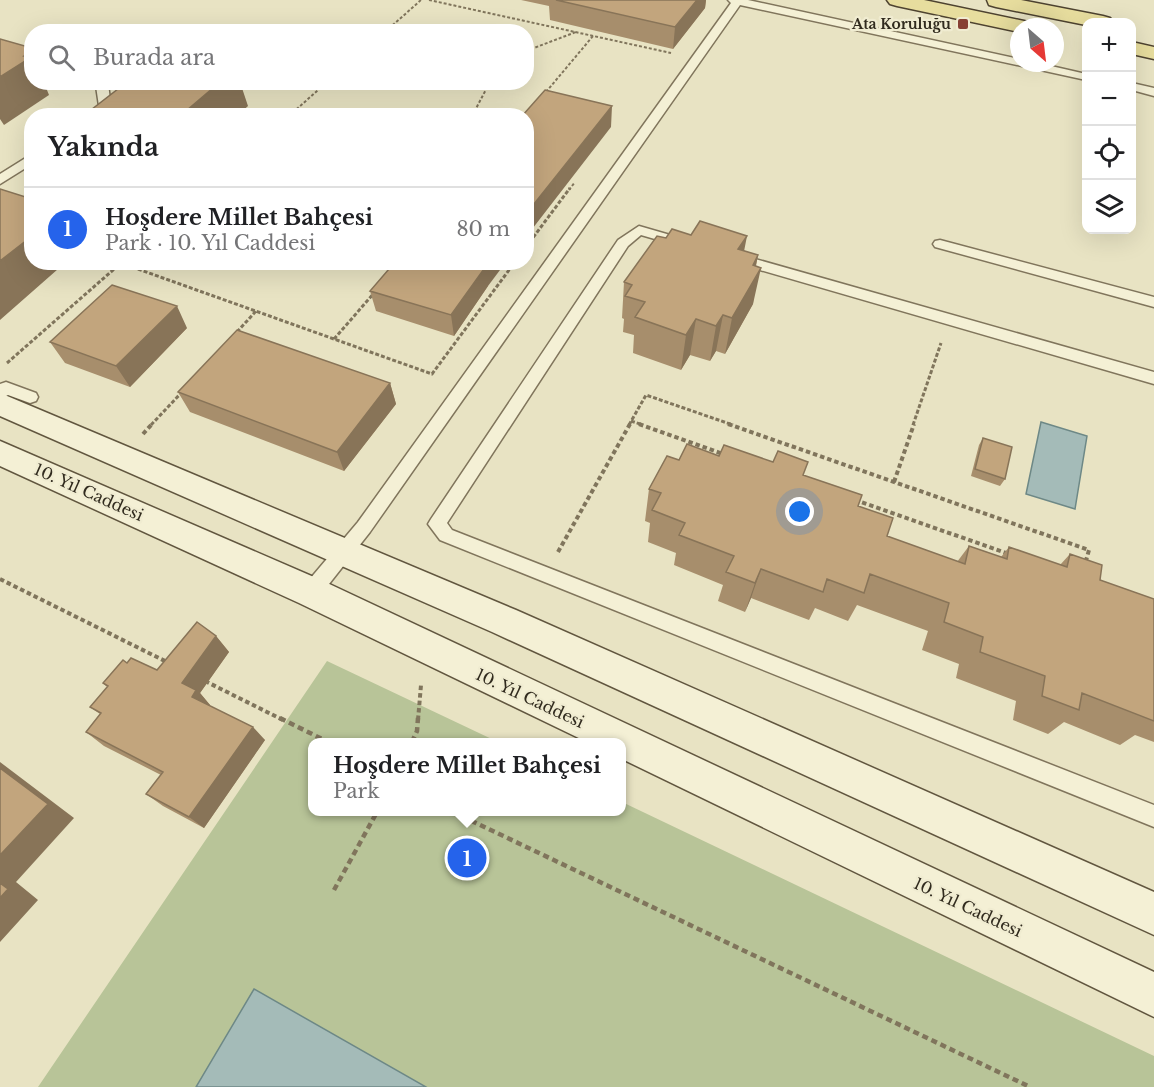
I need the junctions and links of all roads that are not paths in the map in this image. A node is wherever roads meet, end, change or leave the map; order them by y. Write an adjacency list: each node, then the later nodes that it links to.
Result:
1 (736, 0): 8 (lane); 25 (lane)
2 (897, 0): 5 (main road)
3 (992, 0): 4 (main road)
4 (1083, 18)
5 (1010, 24)
6 (1136, 49): 7 (main road)
7 (1154, 53)
8 (1010, 61)
9 (1062, 72): 10 (lane)
10 (1082, 76)
11 (1136, 88): 13 (lane)
12 (103, 90): 14 (lane)
13 (1154, 92)
14 (104, 108)
15 (24, 164): 16 (lane)
16 (0, 180)
17 (940, 244): 20 (lane)
18 (697, 247): 29 (lane)
19 (720, 254): 21 (lane)
20 (1154, 302)
21 (1154, 378)
22 (0, 393): 23 (lane)
23 (15, 400): 25 (street)
24 (0, 453): 26 (street, 10. Yıl Caddesi)
25 (345, 553): 26 (lane); 30 (street)
26 (311, 592): 27 (street, 10. Yıl Caddesi)
27 (614, 738)
28 (626, 744): 31 (street, 10. Yıl Caddesi)
29 (1154, 816)
30 (1154, 914)
31 (1154, 995)

